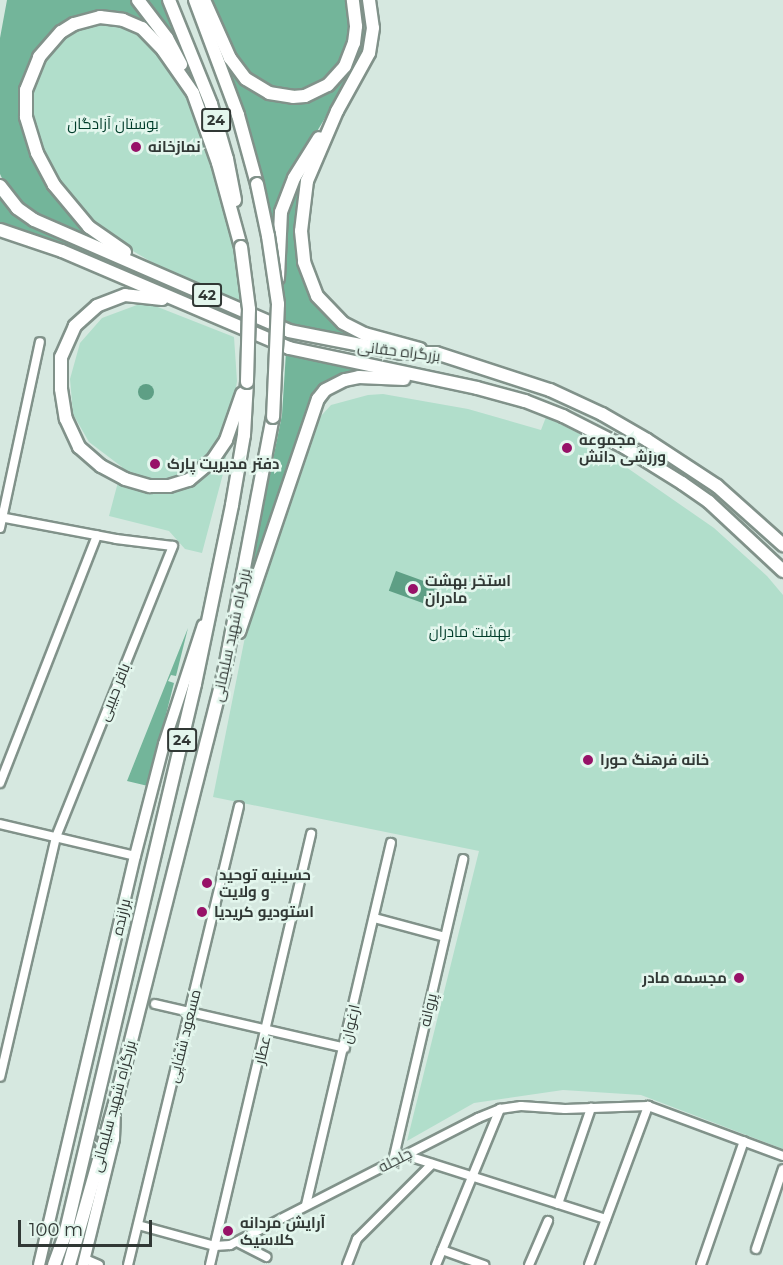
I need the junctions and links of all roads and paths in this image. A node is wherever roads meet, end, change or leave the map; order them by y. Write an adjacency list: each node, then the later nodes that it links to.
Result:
1 (138, 0): 7 (highway)
2 (169, 0): 11 (highway, بزرگراه شهید سلیمانی / 24)
3 (195, 0): 14 (highway, بزرگراه شهید سلیمانی / 24, bridge)
4 (204, 0): 5 (highway)
5 (353, 0)
6 (369, 0): 8 (highway)
7 (193, 93): 11 (highway); 12 (highway)
8 (337, 111): 14 (highway); 16 (highway)
9 (0, 186): 12 (highway, بزرگراه حقانی / 42)
10 (0, 230): 13 (highway, بزرگراه حقانی / 42)
11 (241, 246): 17 (highway, بزرگراه شهید سلیمانی / 24, bridge)
12 (156, 272): 16 (highway, بزرگراه حقانی / 42)
13 (172, 300): 17 (highway); 18 (highway, بزرگراه حقانی / 42)
14 (278, 304): 25 (highway, بزرگراه شهید سلیمانی / 24, bridge)
15 (40, 342): 19 (street)
16 (436, 354): 22 (highway, بزرگراه حقانی / 42)
17 (247, 382): 24 (highway, بزرگراه شهید سلیمانی / 24)
18 (444, 382): 23 (highway, بزرگراه حقانی / 42); 25 (highway)
19 (2, 517): 20 (street); 21 (street)
20 (0, 528)
21 (97, 535): 26 (street); 30 (street, باقر حبیبی)
22 (783, 545)
23 (783, 571)
24 (219, 574): 32 (main road, برازنده); 64 (highway, بزرگراه شهید سلیمانی / 24)
25 (224, 673): 41 (highway, بزرگراه شهید سلیمانی / 24)
26 (0, 783)
27 (239, 806): 37 (street, مسعود شفاپی)
28 (0, 824): 30 (street)
29 (311, 834): 38 (street, عطار)
30 (56, 837): 32 (street); 40 (street, باقر حبیبی)
31 (392, 843): 34 (street, ارغوان)
32 (135, 856): 63 (main road, برازنده)
33 (464, 860): 35 (street, پروانه)
34 (374, 918): 35 (street); 39 (street, ارغوان)
35 (445, 937): 48 (street, پروانه)
36 (155, 1004): 37 (street)
37 (190, 1012): 38 (street); 56 (street, مسعود شفاپی)
38 (267, 1028): 39 (street); 58 (street, عطار)
39 (345, 1048): 53 (street, ارغوان)
40 (0, 1077)
41 (115, 1104): 62 (main road); 65 (highway, بزرگراه شهید سلیمانی / 24)
42 (648, 1106): 43 (street, چلچله); 45 (street, چلچله); 54 (street)
43 (591, 1108): 44 (street, چلچله); 52 (street)
44 (500, 1109): 46 (street, چلچله); 51 (street)
45 (744, 1141): 47 (street, چلچله); 74 (street)
46 (405, 1155): 48 (street, چلچله); 49 (street)
47 (783, 1156)
48 (393, 1161): 53 (street, چلچله)
49 (432, 1164): 51 (street); 69 (street)
50 (783, 1168): 59 (street)
51 (472, 1177): 52 (street); 60 (street)
52 (558, 1204): 54 (street)
53 (306, 1205): 57 (street, چلچله)
54 (606, 1219): 73 (street)
55 (548, 1221): 72 (street)
56 (138, 1225): 58 (street, چلچله); 67 (street, مسعود شفاپی)
57 (237, 1242): 58 (street, چلچله); 61 (street)
58 (215, 1246): 68 (street, عطار)
59 (756, 1249)
60 (442, 1250): 70 (street); 71 (street)
61 (266, 1257)
62 (84, 1262): 66 (street)
63 (39, 1265)
64 (54, 1265)
65 (69, 1265)
66 (99, 1265)
67 (128, 1265)
68 (210, 1265)
69 (347, 1265)
70 (436, 1265)
71 (484, 1265)
72 (529, 1265)
73 (589, 1265)
74 (701, 1265)

